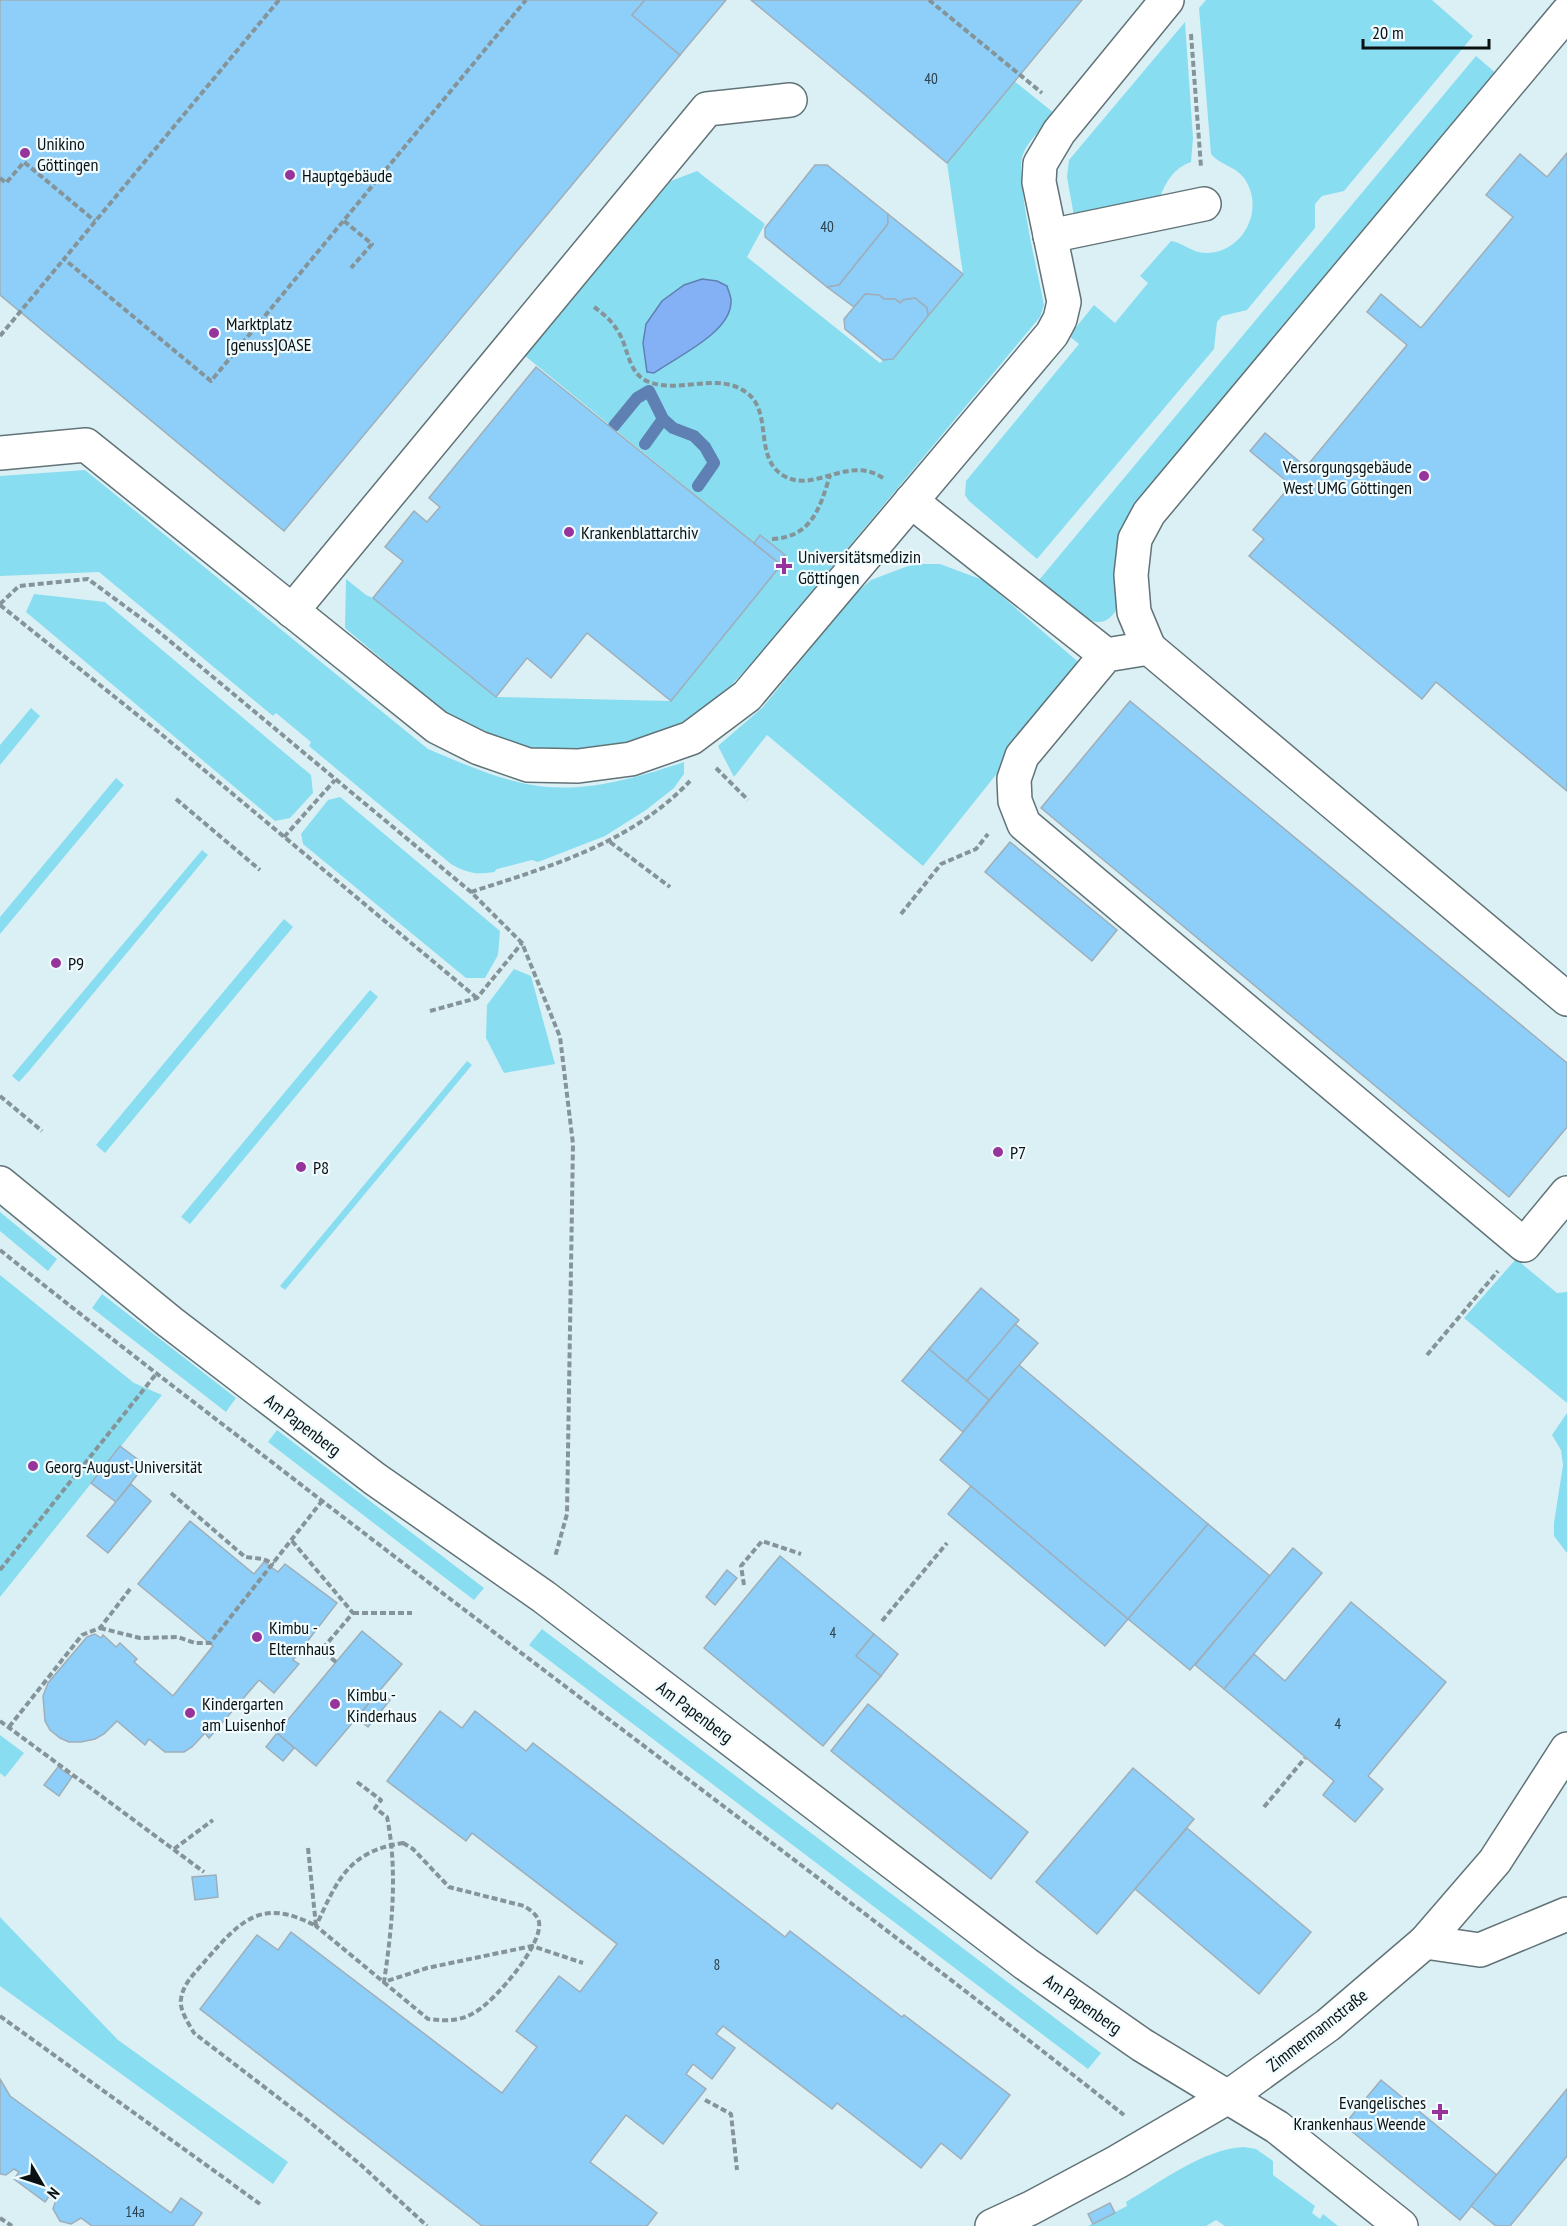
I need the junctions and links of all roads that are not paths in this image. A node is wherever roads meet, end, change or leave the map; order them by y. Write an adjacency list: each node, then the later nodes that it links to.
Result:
1 (1167, 0): 5 (street)
2 (1567, 13): 9 (street)
3 (790, 100): 8 (street)
4 (1204, 204): 5 (street)
5 (1050, 236): 7 (street)
6 (0, 453): 8 (street)
7 (911, 501): 8 (street); 10 (street)
8 (292, 611)
9 (1149, 648): 10 (street); 11 (street)
10 (1106, 655): 13 (street)
11 (1567, 999)
12 (0, 1183): 17 (street, Am Papenberg)
13 (1567, 1193)
14 (1567, 1749): 16 (street, Zimmermannstraße)
15 (1567, 1914): 16 (street)
16 (1425, 1942): 17 (street, Zimmermannstraße)
17 (1228, 2097): 18 (street, Am Papenberg); 19 (street, Zimmermannstraße)
18 (1367, 2216): 20 (street, Am Papenberg)
19 (992, 2226)
20 (1401, 2226)

